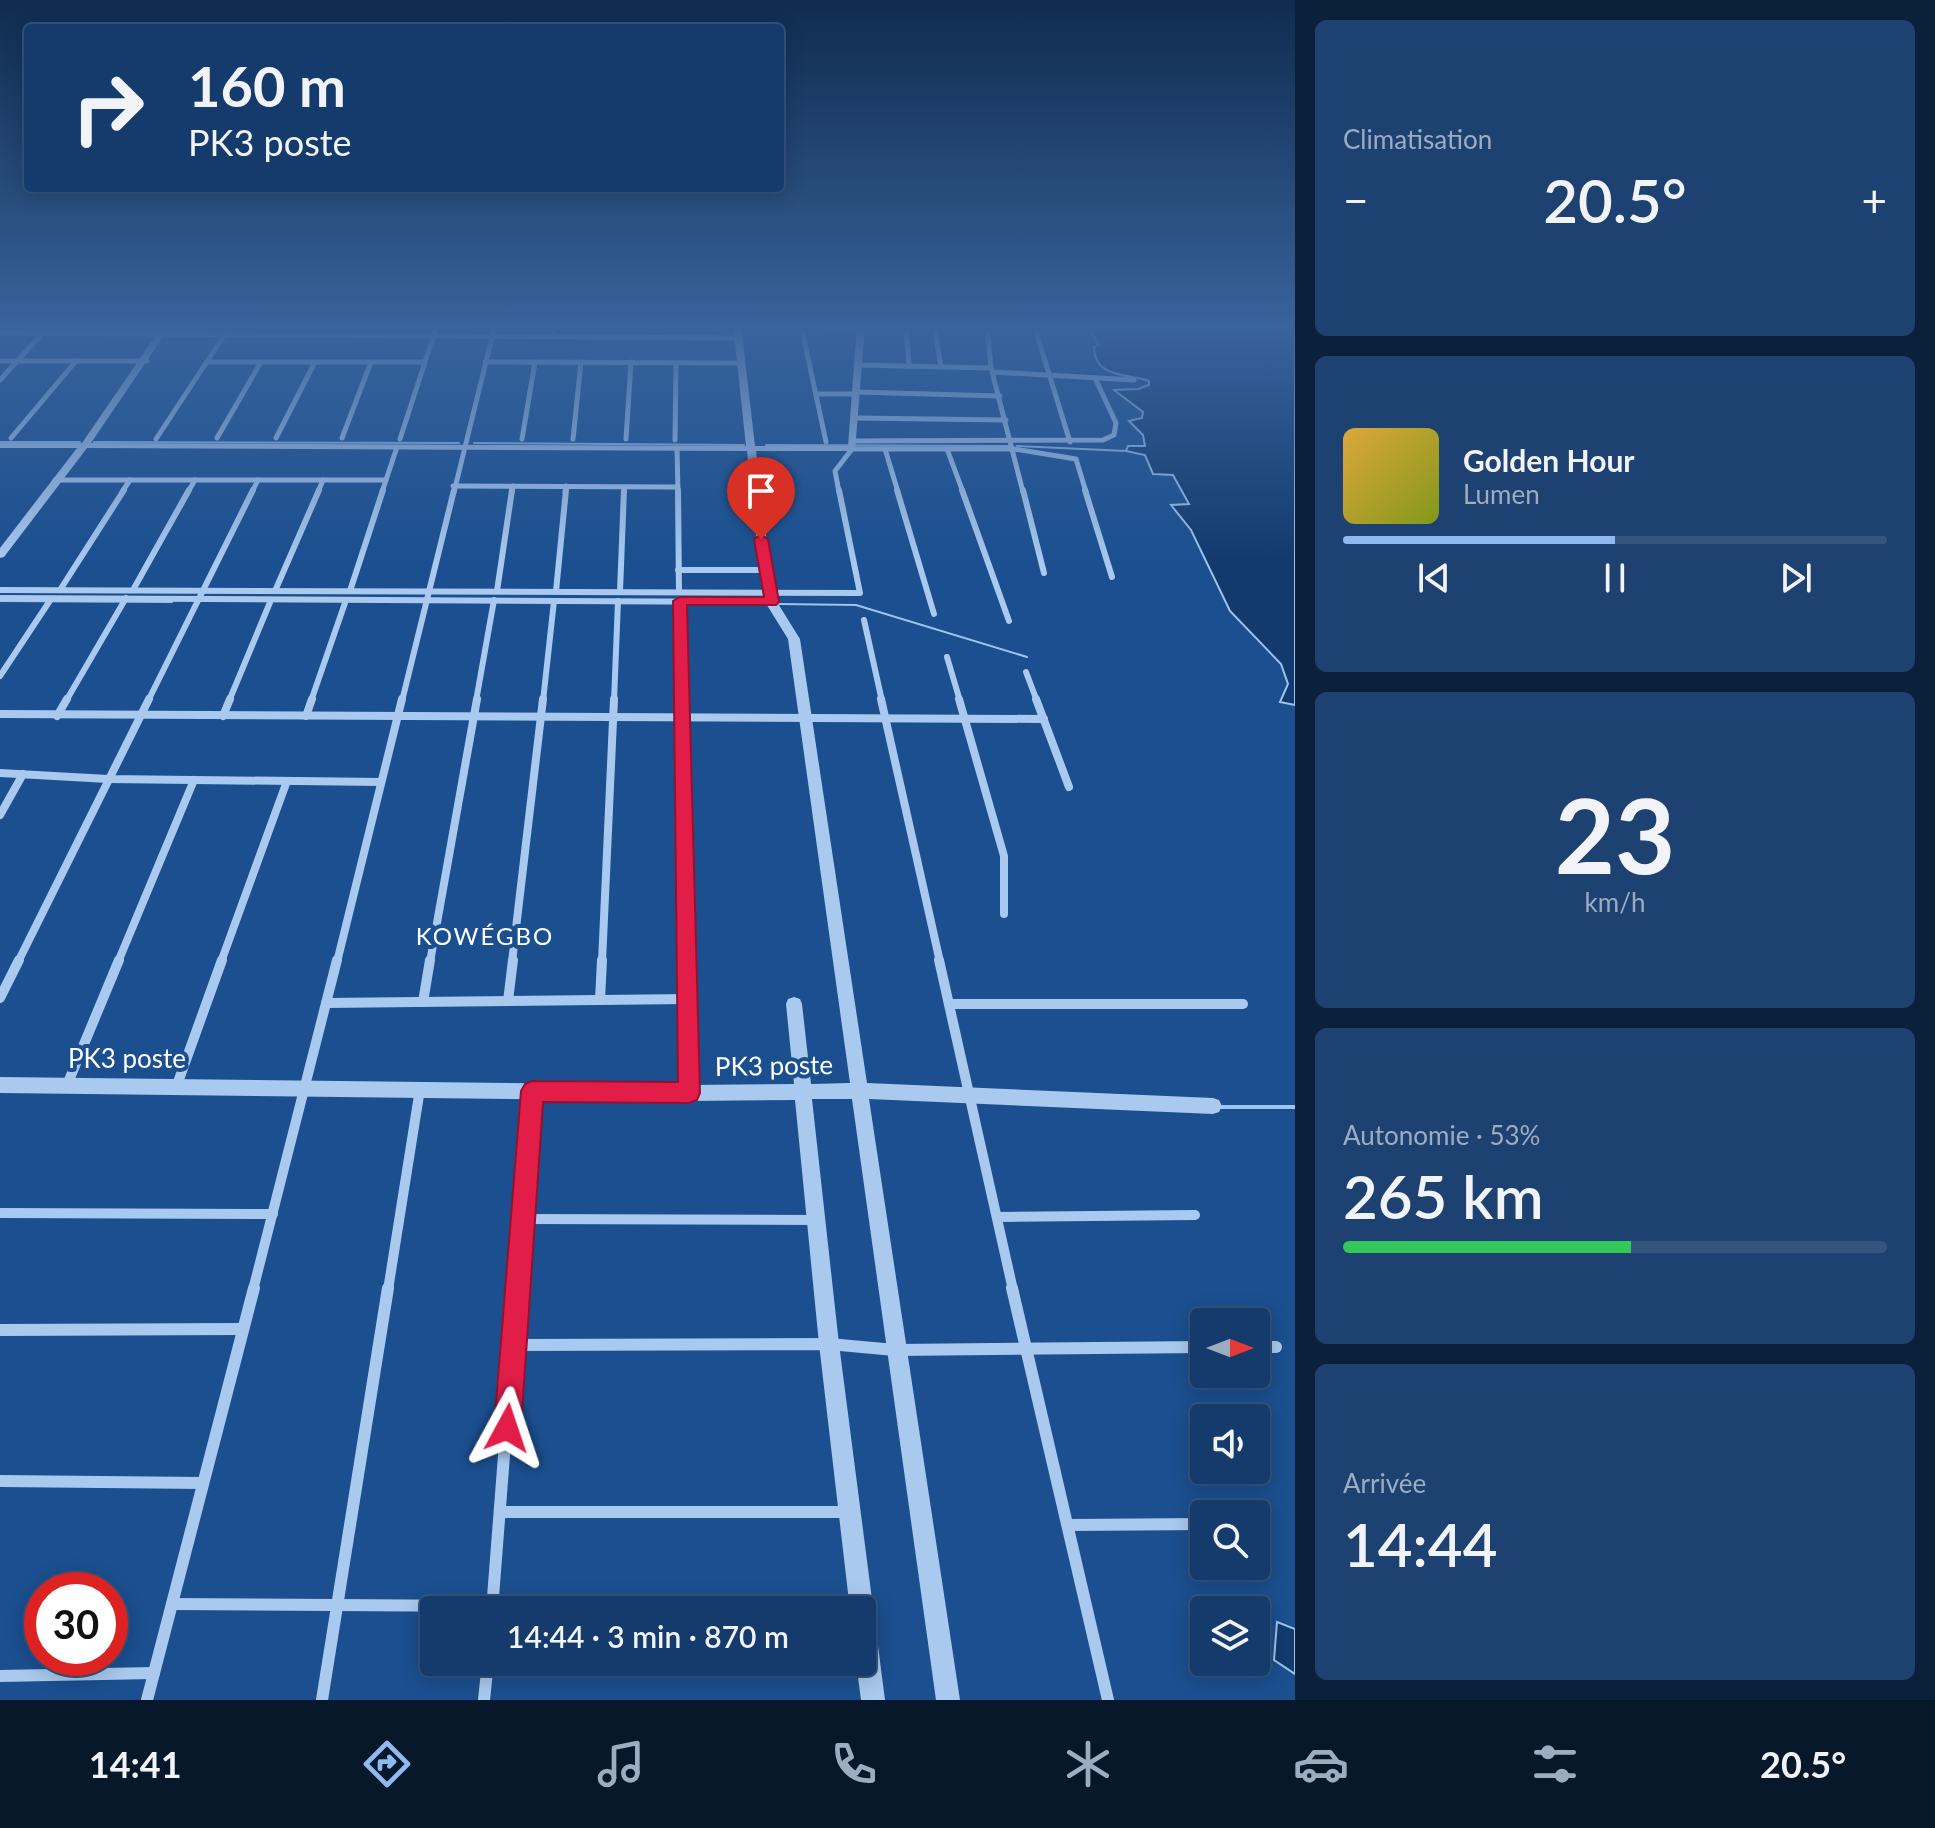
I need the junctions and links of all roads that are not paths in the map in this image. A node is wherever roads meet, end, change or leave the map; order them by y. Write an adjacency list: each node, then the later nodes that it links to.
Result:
1 (38, 404): 28 (street)
2 (113, 404): 29 (street)
3 (179, 404): 24 (street)
4 (236, 404): 21 (street)
5 (293, 404): 22 (street)
6 (355, 404): 23 (street)
7 (411, 404): 32 (street)
8 (474, 404): 33 (street)
9 (528, 404): 25 (street)
10 (577, 404): 26 (street)
11 (628, 404): 27 (street)
12 (676, 404): 34 (street)
13 (746, 404): 35 (street)
14 (818, 404): 30 (street)
15 (857, 404): 19 (street)
16 (1002, 404): 20 (street)
17 (1058, 404): 31 (street)
18 (1106, 404): 31 (street)
19 (856, 418): 20 (street); 36 (street)
20 (1006, 420): 37 (street)
21 (217, 438): 22 (street); 24 (street)
22 (276, 438): 23 (street)
23 (342, 438): 32 (street)
24 (156, 439): 29 (street)
25 (522, 439): 26 (street); 33 (street)
26 (573, 439): 27 (street)
27 (626, 439): 34 (street)
28 (5, 441): 29 (street); 40 (street)
29 (87, 441): 32 (street); 41 (street)
30 (826, 442): 35 (street); 36 (street)
31 (1070, 442): 37 (street)
32 (399, 443): 33 (street); 46 (street)
33 (464, 443): 34 (street); 47 (street)
34 (676, 444): 35 (street); 51 (street)
35 (750, 444): 36 (street); 54 (street)
36 (852, 445): 37 (street); 38 (street); 69 (street)
37 (1013, 445): 39 (street); 55 (street); 56 (street)
38 (885, 449): 39 (street); 79 (street)
39 (947, 449): 81 (street)
40 (0, 454)
41 (55, 480): 42 (street); 52 (street)
42 (130, 480): 43 (street); 58 (street)
43 (195, 480): 44 (street); 59 (street)
44 (258, 480): 45 (street); 61 (street)
45 (323, 480): 46 (street); 62 (street)
46 (386, 480): 63 (street)
47 (453, 486): 48 (street); 67 (street)
48 (513, 486): 49 (street); 66 (street)
49 (566, 486): 50 (street); 64 (street)
50 (624, 487): 51 (street); 65 (street)
51 (677, 487): 53 (street)
52 (1, 553)
53 (678, 570): 54 (street); 68 (street)
54 (765, 570): 69 (street)
55 (1044, 573)
56 (1112, 577)
57 (0, 590): 58 (street)
58 (60, 590): 59 (street)
59 (133, 590): 61 (street)
60 (287, 590): 62 (street); 63 (street); 75 (street)
61 (203, 591): 62 (street); 73 (street)
62 (275, 591)
63 (350, 591): 67 (street)
64 (556, 591): 65 (street); 66 (street)
65 (620, 591): 68 (street)
66 (495, 595): 67 (street); 77 (street); 91 (street)
67 (427, 596): 76 (street); 90 (street)
68 (680, 596): 69 (street); 78 (street); 94 (street)
69 (770, 597): 95 (street)
70 (0, 598): 72 (street)
71 (126, 598): 72 (street); 73 (street); 86 (street)
72 (51, 599): 84 (street)
73 (198, 600): 74 (street); 87 (street)
74 (271, 600): 75 (street); 88 (street)
75 (283, 600): 76 (street)
76 (346, 600): 89 (street)
77 (554, 601): 78 (street); 92 (street)
78 (618, 601): 93 (street)
79 (934, 614)
80 (864, 620): 96 (street)
81 (1009, 621)
82 (947, 657): 97 (street)
83 (1026, 672): 98 (street)
84 (0, 676)
85 (0, 714): 86 (street)
86 (57, 716): 87 (street)
87 (139, 716): 88 (street); 101 (street)
88 (223, 716): 89 (street)
89 (306, 716): 90 (street)
90 (397, 717): 91 (street); 104 (street)
91 (474, 717): 92 (street); 112 (street)
92 (540, 717): 93 (street); 111 (street)
93 (611, 718): 94 (street); 110 (street)
94 (681, 718): 95 (street); 109 (street)
95 (805, 718): 96 (street); 124 (street)
96 (886, 719): 97 (street); 115 (street)
97 (965, 719): 98 (street); 107 (street)
98 (1044, 719): 105 (street)
99 (0, 773): 100 (street)
100 (23, 774): 101 (street); 106 (street)
101 (108, 779): 102 (street); 108 (street)
102 (194, 780): 103 (street); 118 (street)
103 (287, 781): 104 (street); 119 (street)
104 (381, 782): 113 (street)
105 (1069, 787)
106 (0, 815)
107 (1004, 914)
108 (0, 998)
109 (689, 999): 110 (street); 125 (street)
110 (600, 1000): 111 (street)
111 (508, 1001): 112 (street)
112 (423, 1002): 113 (street)
113 (326, 1003): 120 (street)
114 (794, 1004): 123 (street)
115 (951, 1004): 116 (street); 126 (street)
116 (1243, 1004)
117 (0, 1085): 118 (street, PK3 poste)
118 (67, 1085): 119 (street, PK3 poste)
119 (177, 1085): 120 (street, PK3 poste)
120 (306, 1087): 121 (street, PK3 poste); 129 (street)
121 (420, 1088): 122 (street, PK3 poste); 151 (street)
122 (532, 1091): 125 (street, PK3 poste); 132 (street)
123 (803, 1091): 124 (street, PK3 poste); 125 (street, PK3 poste); 133 (street)
124 (858, 1091): 126 (street, PK3 poste); 142 (street)
125 (689, 1093)
126 (971, 1094): 127 (street, PK3 poste); 131 (street)
127 (1213, 1106)
128 (0, 1213): 129 (street)
129 (273, 1214): 134 (street)
130 (1195, 1215): 131 (street)
131 (998, 1217): 138 (street)
132 (525, 1219): 133 (street); 137 (street)
133 (818, 1220): 136 (street)
134 (243, 1329): 135 (street); 144 (street)
135 (0, 1330)
136 (829, 1344): 137 (street); 142 (street); 146 (street)
137 (514, 1345): 145 (street)
138 (1025, 1346): 139 (street); 142 (street); 148 (street)
139 (1190, 1347)
140 (1270, 1347): 141 (street)
141 (1276, 1347)
142 (895, 1350): 160 (street)
143 (0, 1481): 144 (street)
144 (203, 1483): 150 (street)
145 (500, 1512): 146 (street); 149 (street)
146 (852, 1512): 159 (street)
147 (1190, 1524): 148 (street)
148 (1069, 1525): 161 (street)
149 (493, 1596)
150 (172, 1604): 151 (street); 153 (street)
151 (338, 1605): 152 (street); 157 (street)
152 (420, 1607)
153 (154, 1673): 154 (street); 156 (street)
154 (0, 1676)
155 (487, 1676): 158 (street)
156 (147, 1700)
157 (322, 1700)
158 (484, 1700)
159 (873, 1700)
160 (948, 1700)
161 (1108, 1700)

